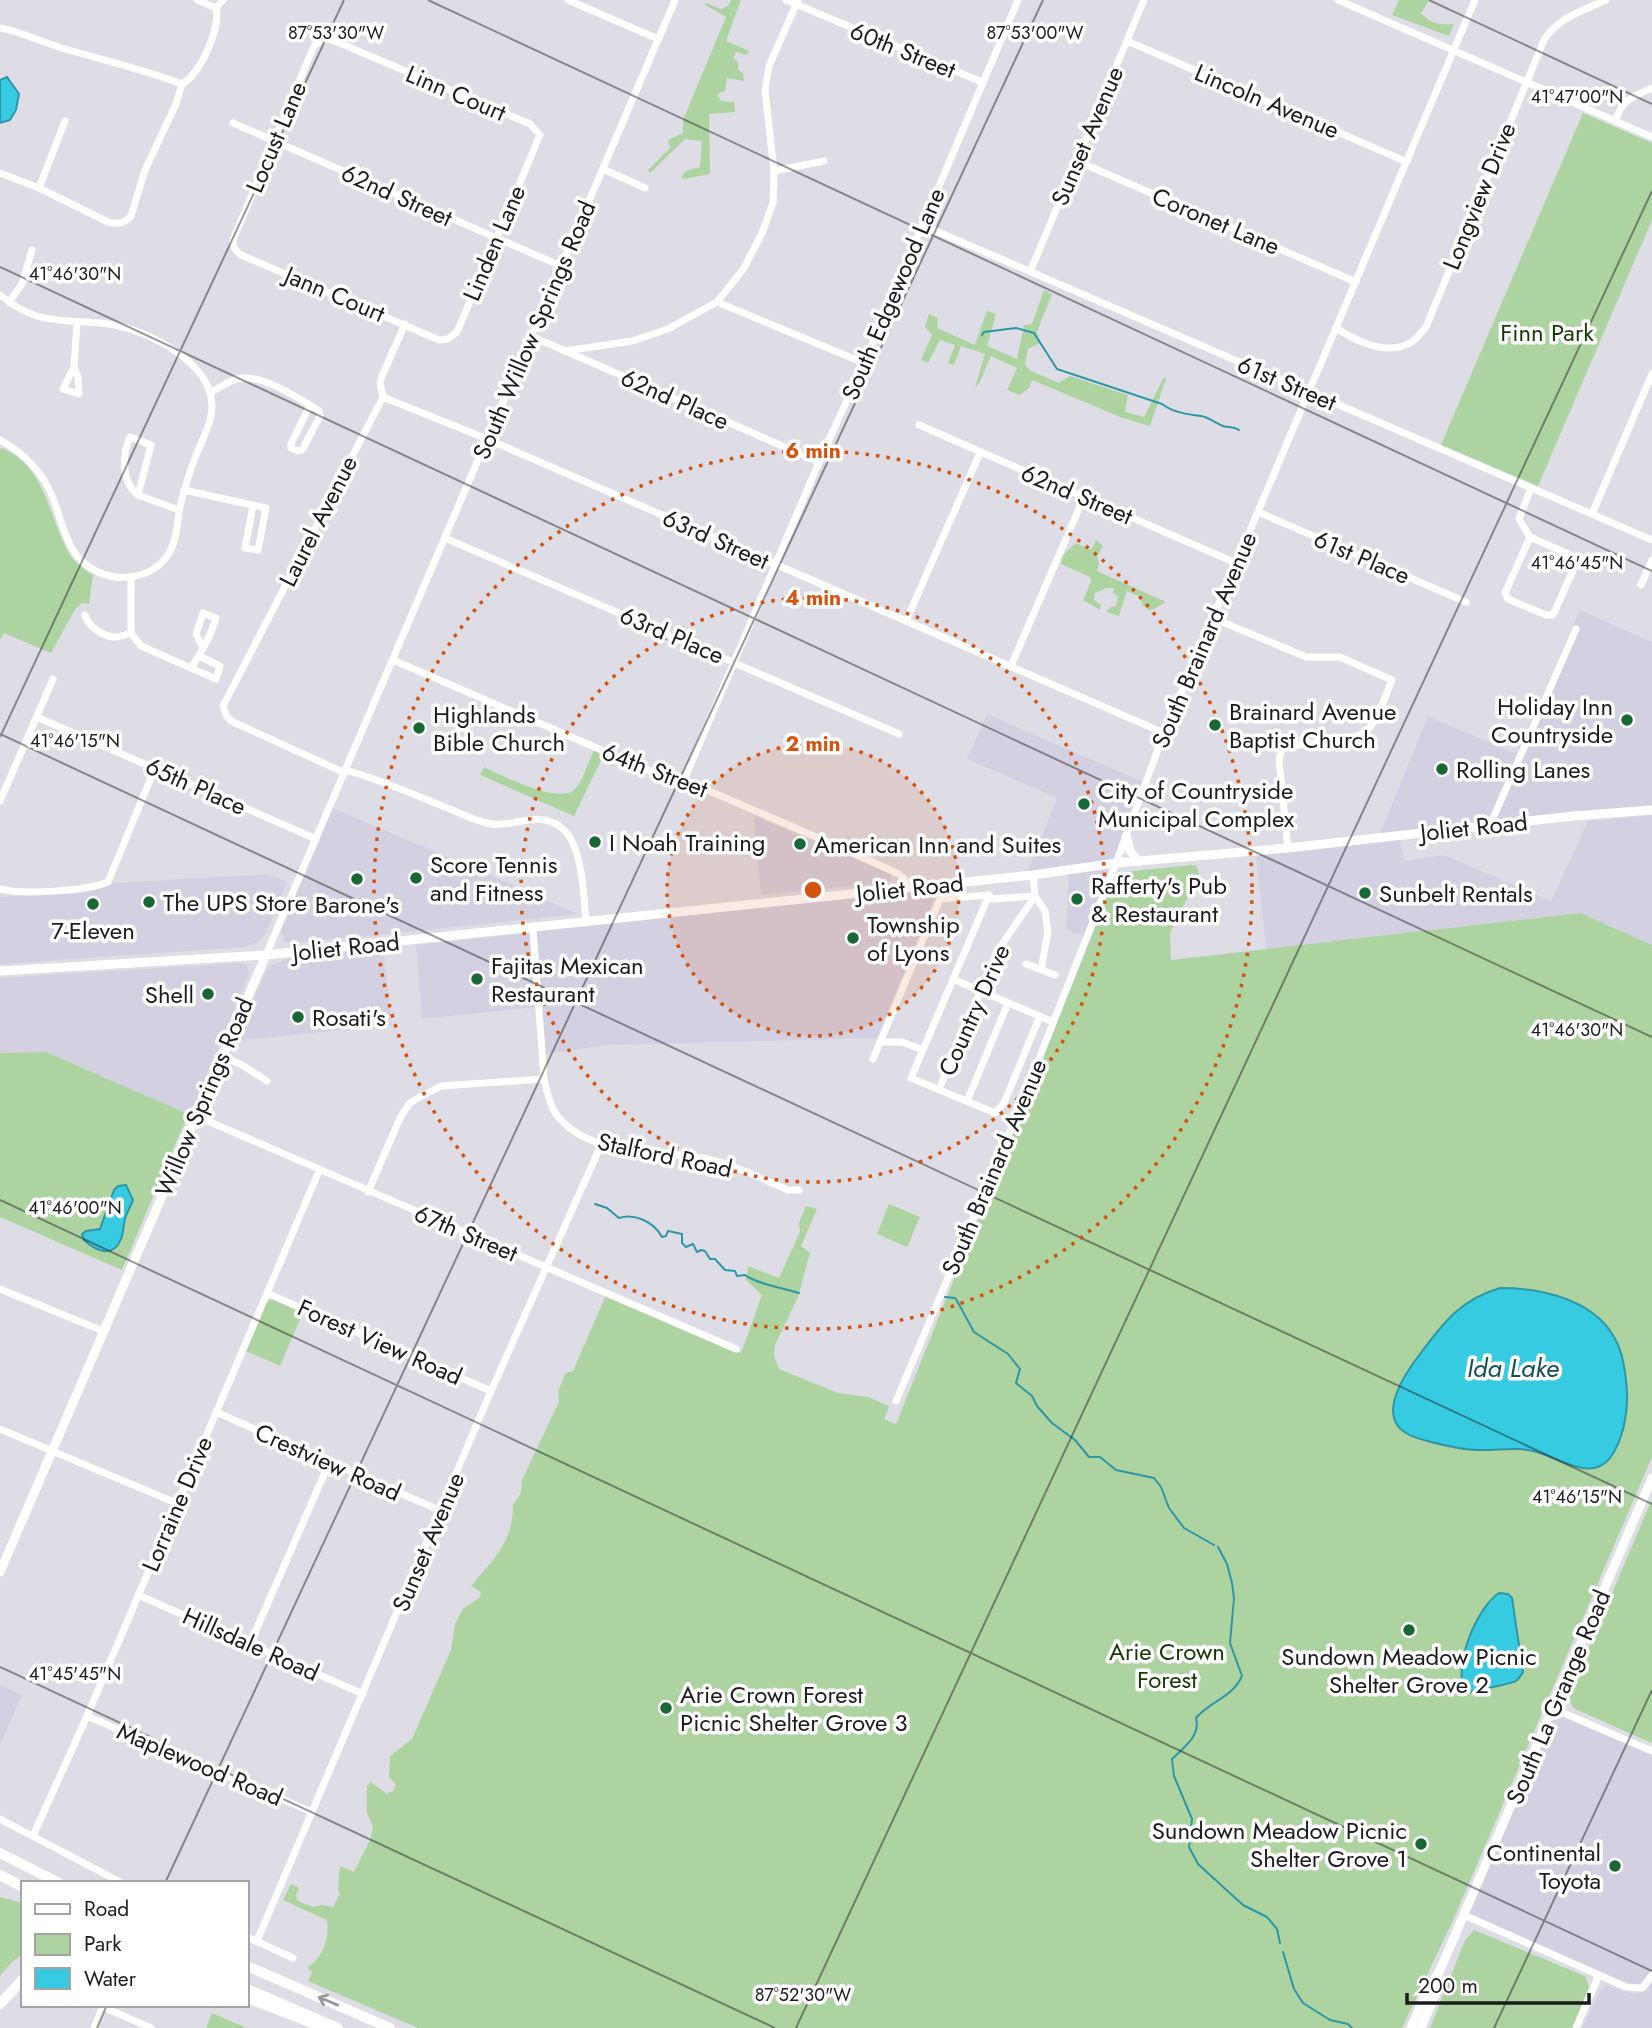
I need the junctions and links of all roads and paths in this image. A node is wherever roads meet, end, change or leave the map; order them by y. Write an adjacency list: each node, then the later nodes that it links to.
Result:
1 (197, 0): 12 (street)
2 (223, 0): 12 (street)
3 (569, 0): 15 (street)
4 (675, 0): 15 (street, South Willow Springs Road)
5 (786, 0): 11 (street, 60th Street)
6 (1018, 0): 18 (street, South Edgewood Lane)
7 (1144, 0): 16 (street, Sunset Avenue)
8 (1338, 0): 17 (street)
9 (1475, 0): 17 (street, South Brainard Avenue)
10 (1606, 0): 19 (street, Longview Drive)
11 (797, 3): 18 (street, 60th Street); 32 (street)
12 (216, 8): 20 (street)
13 (0, 27): 20 (street)
14 (330, 39): 25 (street, Linn Court); 27 (street, Locust Lane)
15 (659, 39): 31 (street, South Willow Springs Road)
16 (1127, 41): 29 (street, Sunset Avenue); 30 (street, Lincoln Avenue)
17 (1454, 51): 19 (street); 30 (street, South Brainard Avenue)
18 (982, 82): 36 (street, South Edgewood Lane)
19 (1526, 83): 23 (street); 48 (street, Longview Drive)
20 (182, 84): 34 (street)
21 (1652, 88): 23 (street)
22 (65, 121): 34 (street)
23 (1615, 121): 26 (street)
24 (233, 123): 27 (street, 62nd Street)
25 (540, 135): 37 (street, Linden Lane)
26 (1652, 137)
27 (275, 141): 37 (street, 62nd Street); 38 (street, Locust Lane)
28 (824, 161): 32 (street)
29 (1077, 161): 41 (street, Sunset Avenue); 42 (street, Coronet Lane)
30 (1406, 162): 42 (street, South Brainard Avenue)
31 (603, 169): 35 (street); 40 (street, South Willow Springs Road)
32 (774, 171): 45 (street)
33 (0, 173): 34 (street)
34 (39, 188)
35 (645, 188)
36 (922, 226): 41 (street, 61st Street); 52 (street, South Edgewood Lane)
37 (497, 238): 40 (street, 62nd Street); 50 (street, Linden Lane)
38 (233, 246): 47 (street, Jann Court)
39 (32, 250): 44 (street)
40 (561, 266): 49 (street, South Willow Springs Road)
41 (1030, 272): 56 (street, 61st Street)
42 (1356, 282): 48 (street, South Brainard Avenue)
43 (0, 295): 44 (street)
44 (9, 302): 46 (street)
45 (717, 302): 51 (street); 52 (street)
46 (77, 323): 53 (street); 55 (street)
47 (405, 324): 50 (street, Jann Court); 57 (street, Laurel Avenue)
48 (1336, 328): 56 (street, South Brainard Avenue)
49 (531, 336): 51 (street, 62nd Place); 60 (street, South Willow Springs Road)
50 (439, 340)
51 (565, 351): 63 (street, 62nd Place)
52 (864, 363): 63 (street, South Edgewood Lane)
53 (74, 367)
54 (1652, 374): 71 (street)
55 (211, 392): 58 (street); 65 (street)
56 (1309, 392): 64 (street, 61st Street); 70 (street, South Brainard Avenue)
57 (383, 397): 60 (street, 63rd Street); 97 (street, Laurel Avenue)
58 (310, 405): 58 (street)
59 (919, 425): 62 (street, 62nd Street)
60 (487, 439): 73 (street, South Willow Springs Road); 78 (street, 63rd Street)
61 (0, 440): 80 (street)
62 (980, 453): 67 (street, 62nd Street); 85 (street)
63 (819, 461): 78 (street, South Edgewood Lane)
64 (1531, 488): 71 (street, 61st Street); 72 (street)
65 (184, 490): 68 (street); 69 (street)
66 (138, 495): 66 (street); 69 (street)
67 (1084, 497): 77 (street, 62nd Street); 90 (street)
68 (253, 506): 68 (street)
69 (179, 510): 80 (street)
70 (1258, 512): 77 (street, South Brainard Avenue); 82 (street, 61st Place)
71 (1592, 514): 74 (street, 61st Street)
72 (1530, 537): 75 (street); 75 (street)
73 (445, 538): 88 (street, South Willow Springs Road); 89 (street, 63rd Place)
74 (1652, 540)
75 (1578, 559): 79 (street)
76 (1652, 560): 81 (street)
77 (1236, 563): 84 (street, South Brainard Avenue)
78 (777, 565): 85 (street, 63rd Street); 89 (street, South Edgewood Lane)
79 (1595, 566)
80 (131, 579): 87 (street)
81 (1641, 586)
82 (1466, 602)
83 (85, 614): 87 (street)
84 (1213, 618): 94 (street, South Brainard Avenue); 104 (street)
85 (906, 621): 90 (street, 63rd Street)
86 (1576, 629): 101 (street)
87 (131, 633): 91 (street)
88 (393, 660): 97 (street, Willow Springs Road); 98 (street, 64th Street)
89 (736, 662): 95 (street, 63rd Place); 98 (street, South Edgewood Lane)
90 (1011, 666): 94 (street, 63rd Street)
91 (191, 668): 91 (street)
92 (53, 679): 93 (street)
93 (37, 717): 96 (street, 65th Place); 99 (street)
94 (1164, 733): 102 (street, South Brainard Avenue)
95 (899, 734)
96 (155, 768): 103 (street, 65th Place); 109 (street)
97 (345, 771): 103 (street, Willow Springs Road); 112 (street)
98 (684, 780): 108 (street, 64th Street)
99 (0, 801)
100 (1652, 810): 101 (main road, Joliet Road)
101 (1490, 825): 104 (main road, Joliet Road)
102 (1126, 836): 105 (main road); 106 (street, South Brainard Avenue)
103 (316, 839): 114 (street, Willow Springs Road)
104 (1288, 848): 105 (main road, Joliet Road)
105 (1139, 862): 106 (main road, Joliet Road)
106 (1116, 863): 107 (main road, Joliet Road); 123 (street, South Brainard Avenue)
107 (1032, 876): 108 (main road, Joliet Road); 111 (street)
108 (914, 888): 112 (main road, Joliet Road)
109 (0, 889)
110 (989, 894): 111 (street); 119 (street); 124 (street)
111 (1035, 896): 116 (street); 120 (street, Country Drive)
112 (586, 923): 113 (main road, Joliet Road)
113 (533, 929): 114 (main road, Joliet Road); 128 (street, Stalford Road)
114 (266, 955): 117 (main road, Joliet Road); 126 (main road, Willow Springs Road)
115 (1026, 964): 116 (street)
116 (1041, 970): 118 (street)
117 (0, 971)
118 (1055, 975)
119 (953, 979): 120 (street); 125 (street)
120 (980, 990): 121 (street); 130 (street, Country Drive)
121 (1009, 1003): 122 (street); 131 (street)
122 (1040, 1016): 123 (street); 131 (street)
123 (1054, 1022): 143 (street, South Brainard Avenue)
124 (880, 1042): 125 (street); 127 (street)
125 (923, 1050): 130 (street)
126 (222, 1056): 129 (street); 132 (main road, Willow Springs Road)
127 (873, 1059)
128 (544, 1079): 133 (street, Stalford Road); 136 (street)
129 (267, 1081)
130 (939, 1089): 131 (street)
131 (967, 1101)
132 (196, 1116): 134 (street, 67th Street); 140 (main road, Willow Springs Road)
133 (601, 1145): 135 (street, Stalford Road); 137 (street, Sunset Avenue)
134 (319, 1171): 136 (street, 67th Street); 139 (street, Lorraine Drive)
135 (799, 1190)
136 (368, 1192): 137 (street, 67th Street)
137 (547, 1268): 141 (street, 67th Street); 142 (street, Sunset Avenue)
138 (0, 1289): 140 (street)
139 (268, 1294): 142 (street, Forest View Road); 144 (street, Lorraine Drive)
140 (103, 1331): 146 (main road, Willow Springs Road)
141 (737, 1349)
142 (491, 1391): 150 (street, Sunset Avenue)
143 (896, 1401)
144 (216, 1412): 147 (street, Crestview Road); 149 (street, Lorraine Drive)
145 (0, 1429): 146 (street)
146 (53, 1450): 149 (street); 151 (main road, Willow Springs Road)
147 (329, 1463): 150 (street, Crestview Road); 153 (street)
148 (1652, 1478): 155 (main road, South La Grange Road)
149 (176, 1503): 152 (street, Lorraine Drive)
150 (441, 1511): 154 (street, Sunset Avenue)
151 (0, 1570)
152 (138, 1595): 153 (street, Hillsdale Road); 156 (street, Lorraine Drive)
153 (250, 1644): 154 (street, Hillsdale Road)
154 (363, 1694): 158 (street, Sunset Avenue)
155 (1554, 1709): 157 (street); 166 (main road, South La Grange Road)
156 (87, 1716): 158 (street, Maplewood Road); 160 (street, Lorraine Drive)
157 (1652, 1751)
158 (312, 1812): 168 (street, Sunset Avenue)
159 (0, 1819): 160 (street)
160 (33, 1836): 164 (street)
161 (0, 1853): 163 (highway)
162 (0, 1875): 165 (highway)
163 (55, 1881)
164 (118, 1881)
165 (21, 1885)
166 (1464, 1915): 171 (main road, South La Grange Road); 172 (street)
167 (248, 1937): 168 (street)
168 (257, 1941): 169 (street)
169 (293, 1958)
170 (248, 1966): 182 (highway, one-way to 170)
171 (1440, 1970): 183 (main road); 184 (main road)
172 (1599, 1975): 173 (street); 185 (street)
173 (1652, 1975)
174 (21, 1981): 177 (highway)
175 (248, 1989): 181 (highway)
176 (248, 1998): 180 (highway)
177 (0, 2004)
178 (94, 2028): 179 (street)
179 (151, 2028)
180 (325, 2028)
181 (338, 2028)
182 (390, 2028)
183 (1410, 2028)
184 (1421, 2028)
185 (1576, 2028)

